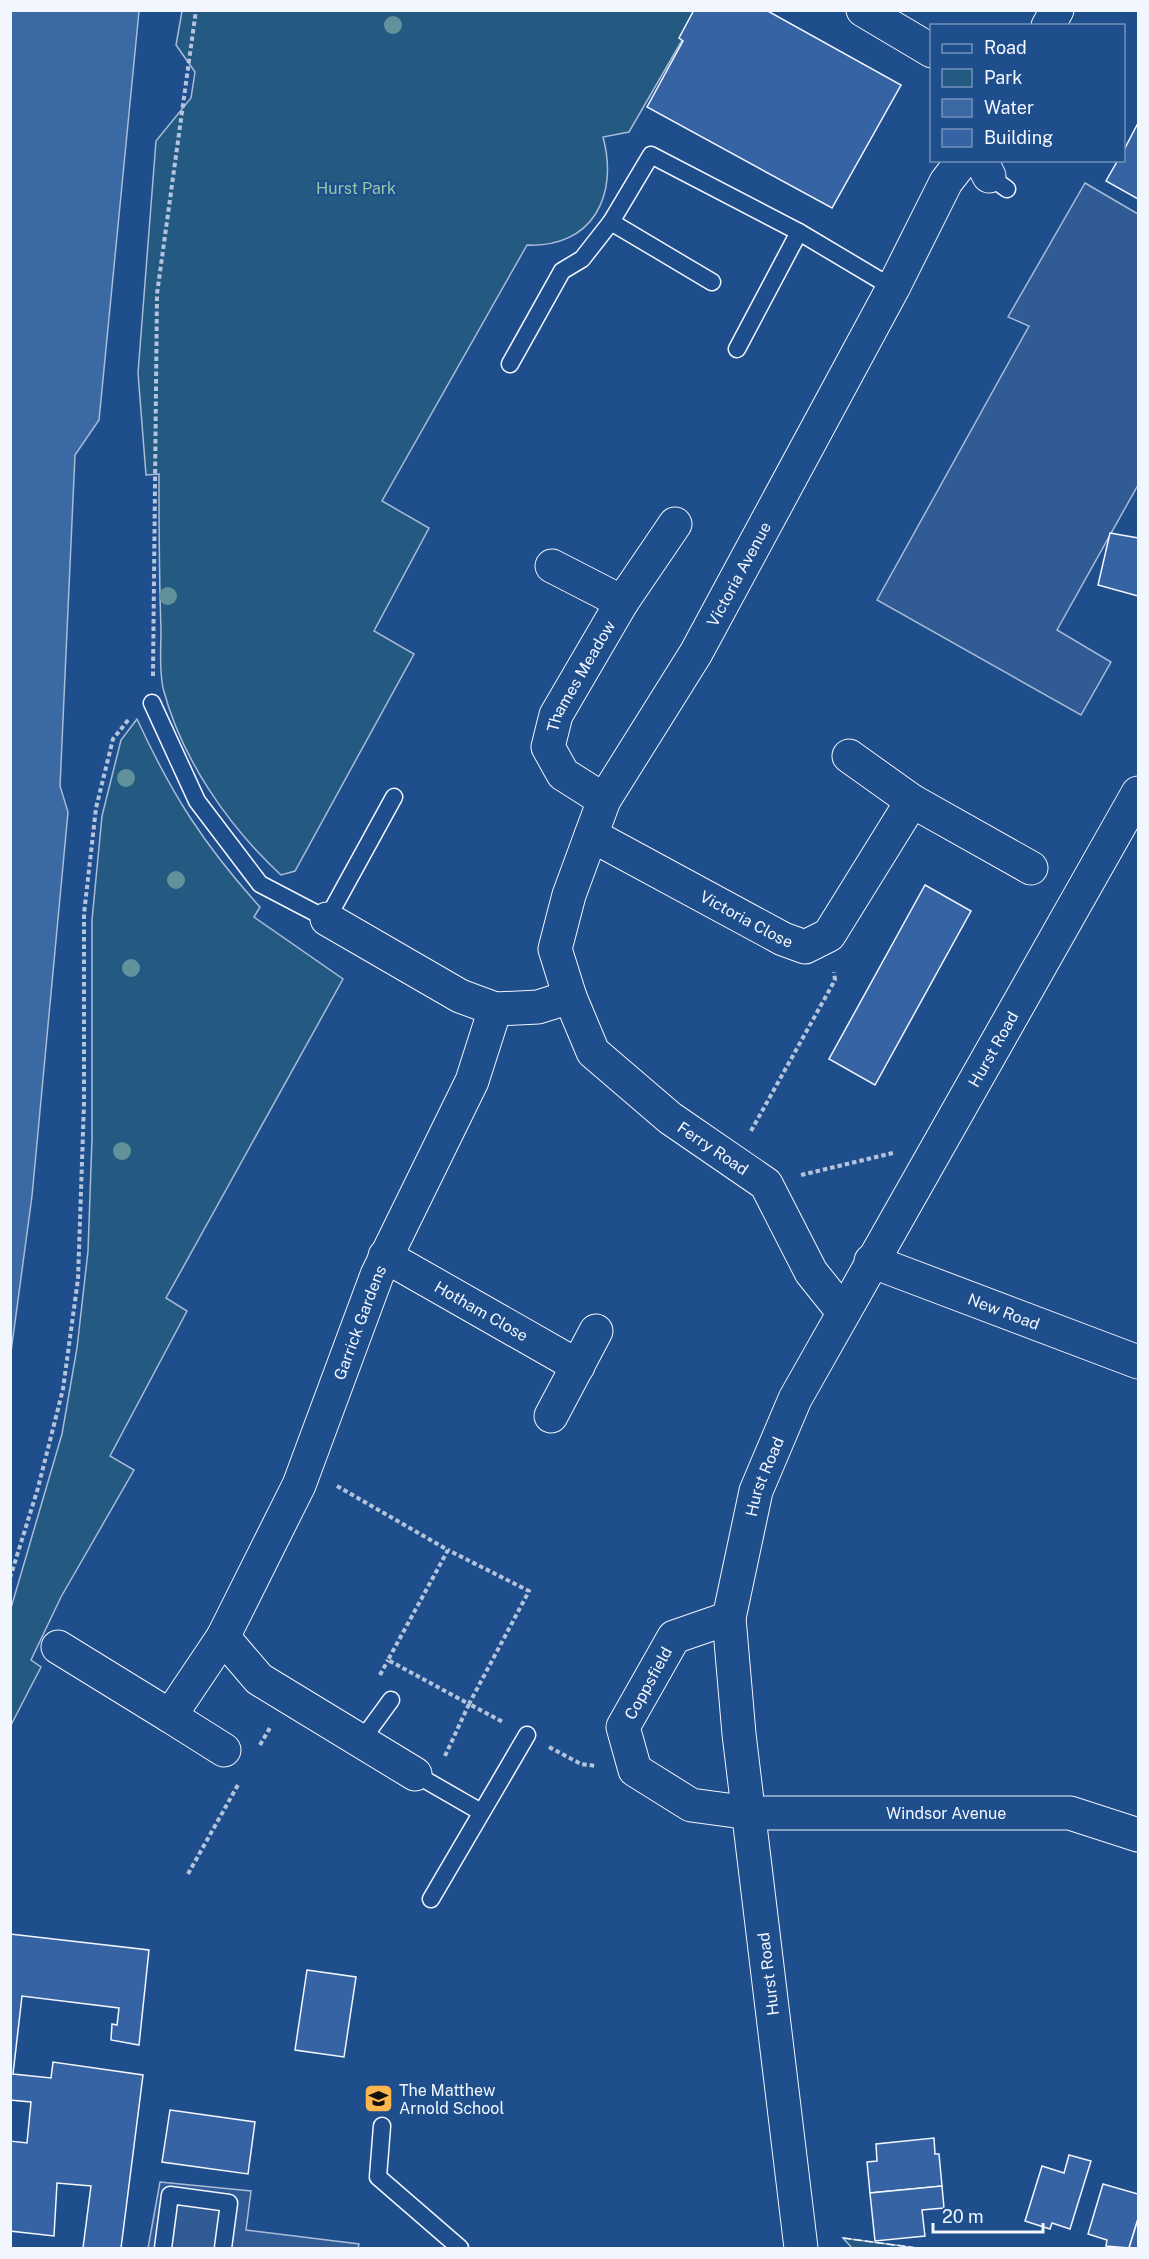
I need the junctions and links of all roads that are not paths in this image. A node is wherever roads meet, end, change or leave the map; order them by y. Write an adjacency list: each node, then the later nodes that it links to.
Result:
1 (863, 10): 4 (street)
2 (1057, 10): 3 (street)
3 (1049, 24)
4 (930, 50)
5 (985, 172): 9 (street, Victoria Avenue)
6 (611, 222): 7 (lane); 8 (lane); 11 (lane)
7 (799, 232): 9 (lane); 10 (lane)
8 (712, 282)
9 (893, 288): 19 (street, Victoria Avenue)
10 (737, 349)
11 (510, 364)
12 (675, 524): 14 (street, Thames Meadow)
13 (552, 566): 14 (street, Thames Meadow)
14 (622, 602): 19 (street, Thames Meadow)
15 (152, 703): 23 (lane)
16 (849, 756): 20 (street)
17 (1138, 793): 27 (street, Hurst Road)
18 (394, 797): 23 (lane)
19 (604, 800): 21 (street, Victoria Avenue)
20 (912, 801): 21 (street, Victoria Close); 22 (street)
21 (591, 835): 24 (street, Victoria Avenue)
22 (1031, 868)
23 (327, 919): 25 (street)
24 (570, 996): 25 (street); 28 (street, Ferry Road)
25 (495, 1009): 26 (street, Garrick Gardens)
26 (385, 1256): 31 (street, Hotham Close); 34 (street, Garrick Gardens)
27 (872, 1261): 28 (street, Hurst Road); 30 (street, New Road)
28 (843, 1312): 33 (street, Hurst Road)
29 (596, 1331): 31 (street)
30 (1138, 1362)
31 (578, 1366): 32 (street)
32 (551, 1416)
33 (729, 1618): 43 (street, Hurst Road); 43 (street, Coppsfield)
34 (223, 1637): 37 (street, Garrick Gardens); 39 (street)
35 (58, 1647): 37 (street)
36 (391, 1700): 39 (lane)
37 (170, 1716): 40 (street)
38 (527, 1735): 42 (lane)
39 (361, 1741): 41 (street)
40 (224, 1750)
41 (415, 1774): 42 (lane)
42 (481, 1812): 45 (lane)
43 (750, 1813): 44 (street, Windsor Avenue); 50 (street, Hurst Road)
44 (1138, 1835)
45 (430, 1899)
46 (382, 2126): 49 (lane)
47 (163, 2248): 48 (lane)
48 (223, 2248)
49 (460, 2248)
50 (801, 2248)

